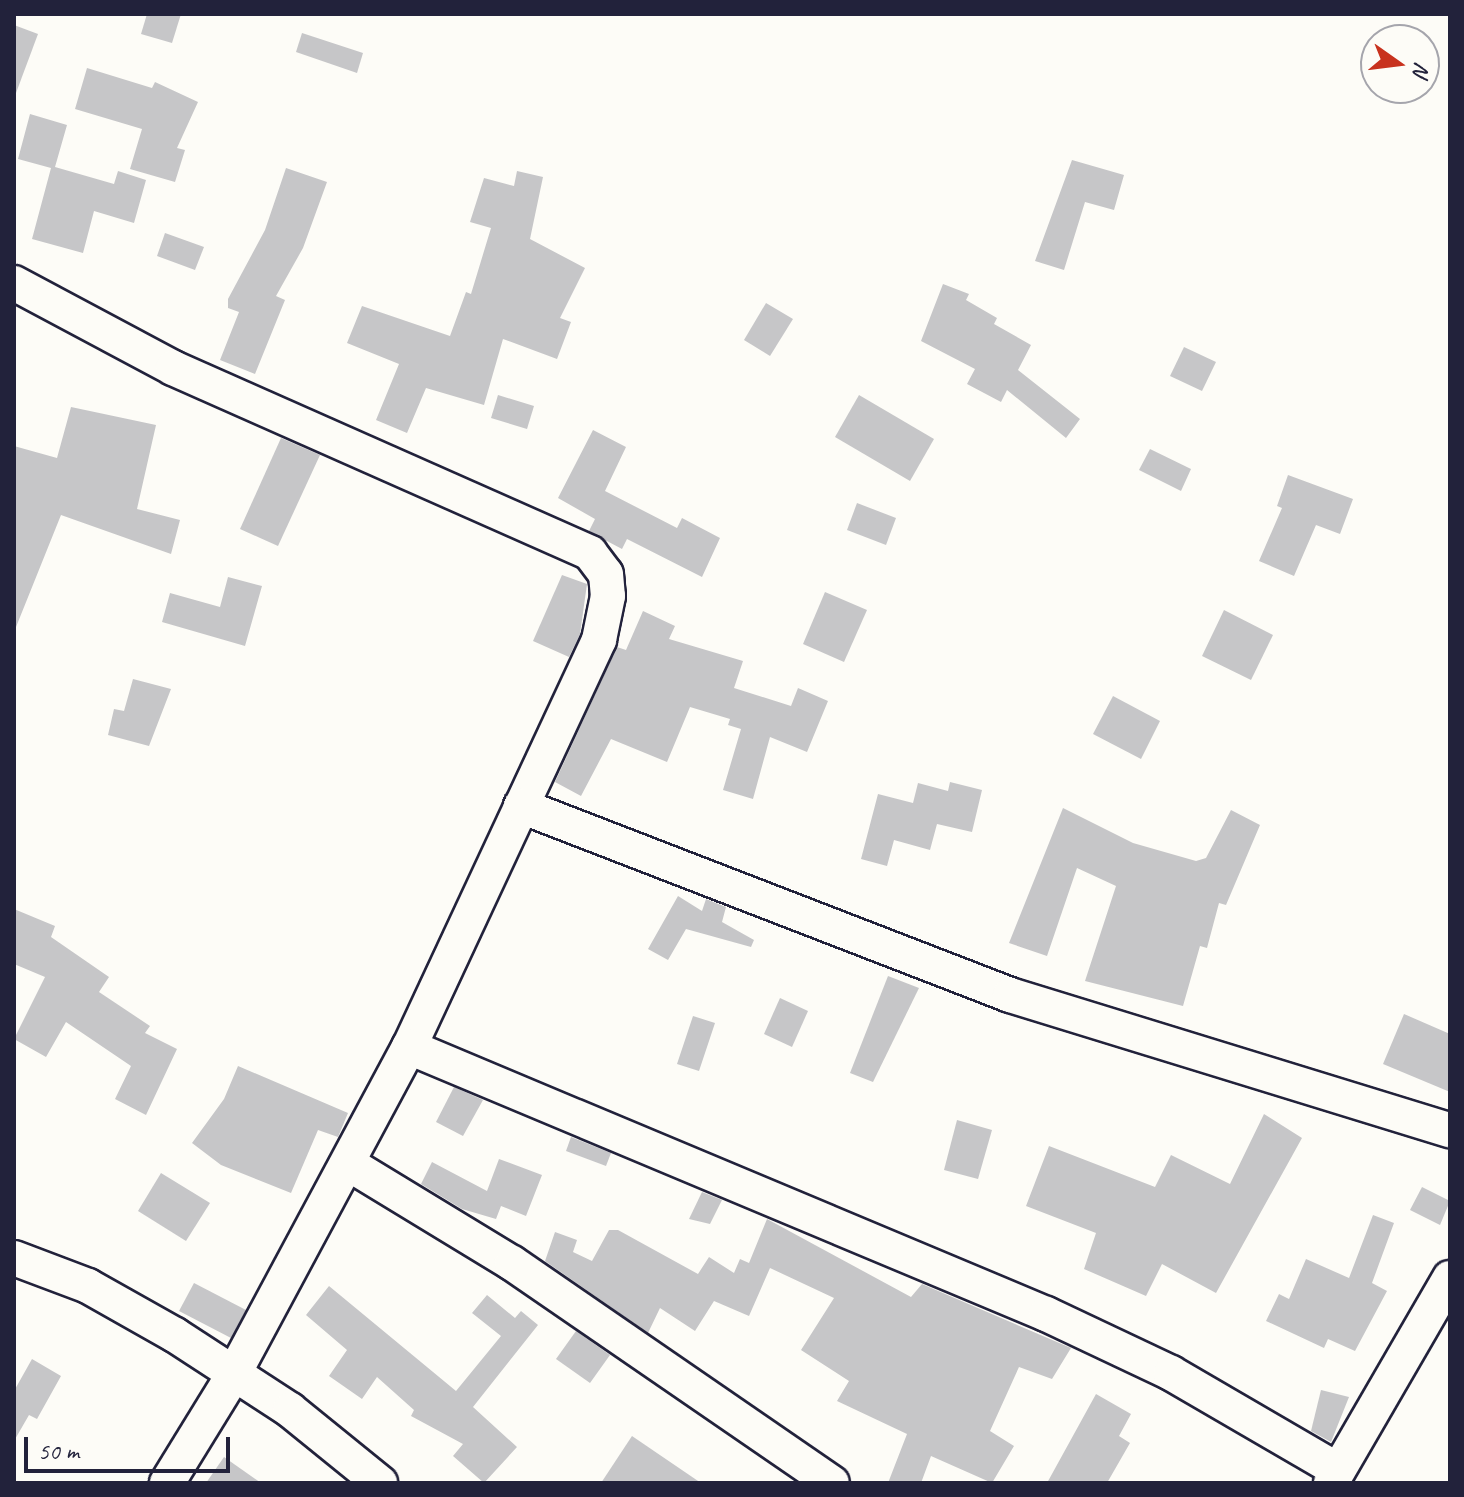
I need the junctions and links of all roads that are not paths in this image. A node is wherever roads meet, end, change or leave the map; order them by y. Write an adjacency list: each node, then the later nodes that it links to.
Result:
1 (14, 283): 2 (street)
2 (521, 806): 3 (street); 4 (street)
3 (409, 1047): 5 (street); 9 (street)
4 (1450, 1130)
5 (349, 1164): 8 (street); 12 (street)
6 (14, 1258): 8 (street)
7 (1450, 1278): 9 (street)
8 (234, 1374): 10 (street); 11 (street)
9 (1333, 1476)
10 (167, 1483)
11 (380, 1483)
12 (832, 1483)

